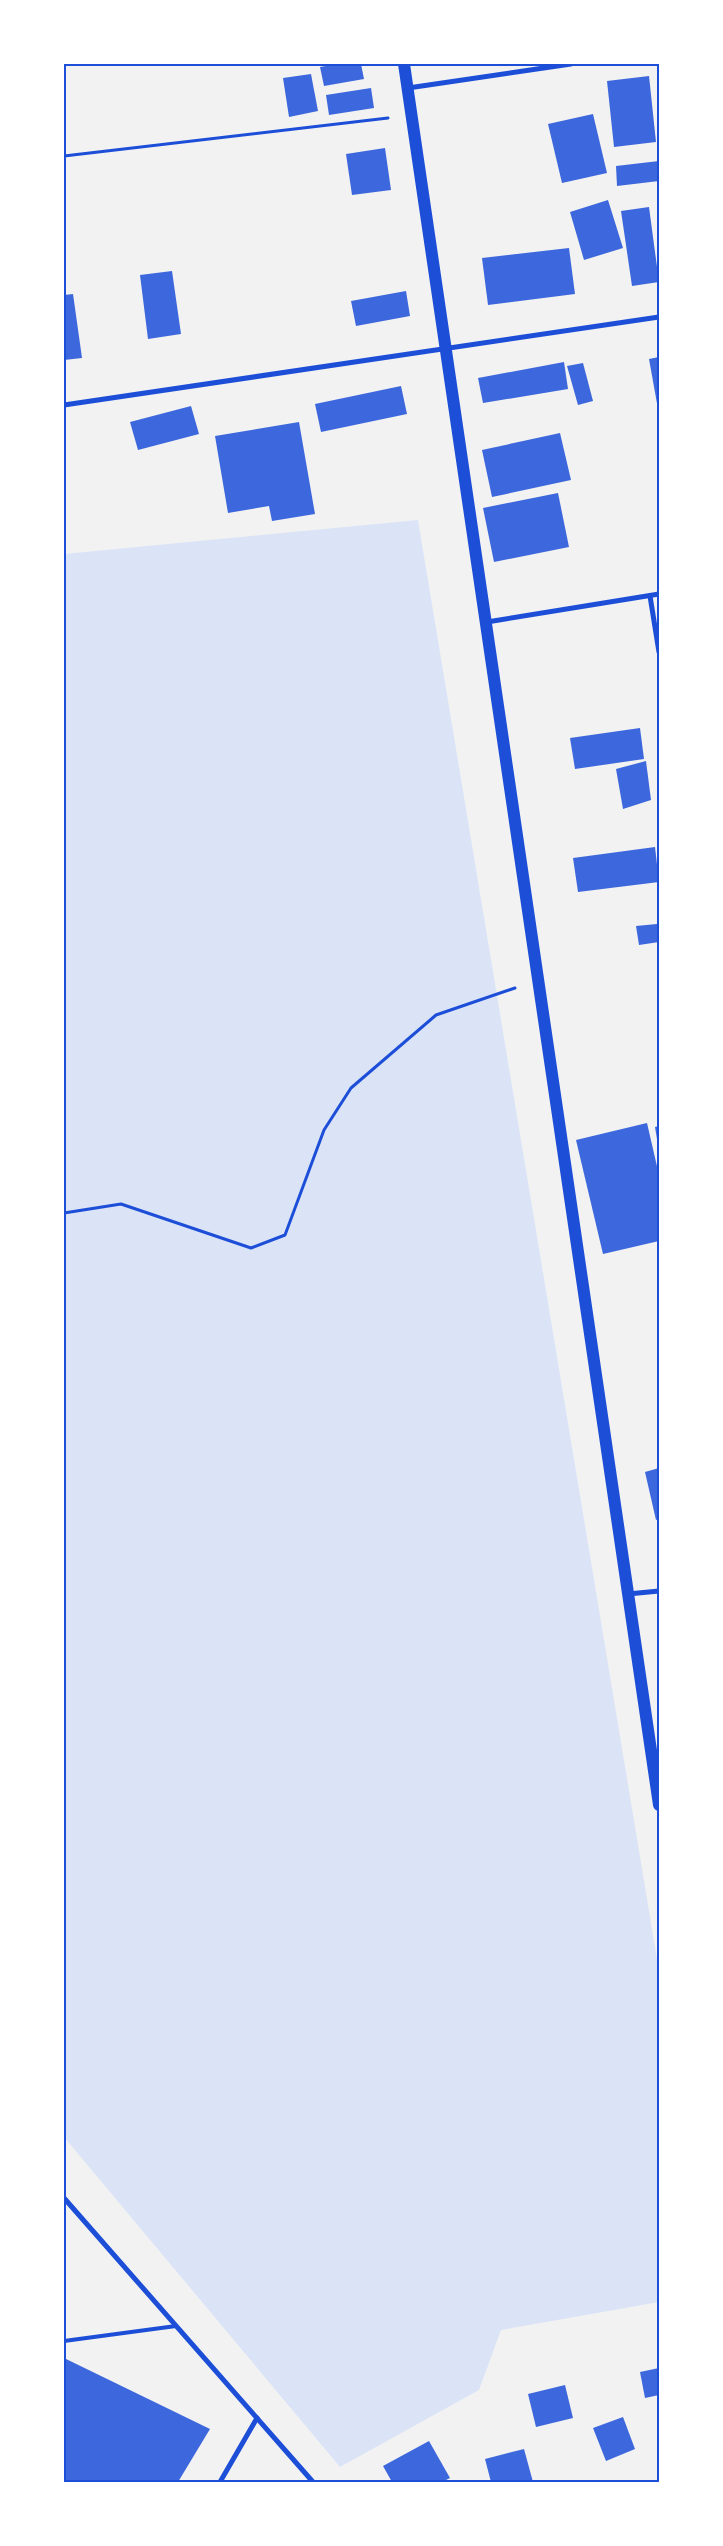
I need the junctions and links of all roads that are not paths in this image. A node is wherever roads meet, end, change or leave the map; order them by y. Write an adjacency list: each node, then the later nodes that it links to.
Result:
1 (404, 64): 3 (main road)
2 (571, 64): 3 (street)
3 (407, 88): 5 (main road)
4 (659, 317): 5 (street)
5 (445, 348): 6 (street); 9 (main road)
6 (64, 405)
7 (659, 594): 8 (street)
8 (650, 596): 9 (street); 10 (street)
9 (484, 622): 12 (main road)
10 (659, 652)
11 (659, 1591): 12 (street)
12 (628, 1594): 13 (main road)
13 (659, 1805)
14 (64, 2198): 15 (street)
15 (176, 2326): 16 (lane); 17 (street)
16 (64, 2341)
17 (257, 2418): 18 (street); 19 (street)
18 (220, 2482)
19 (313, 2482)

